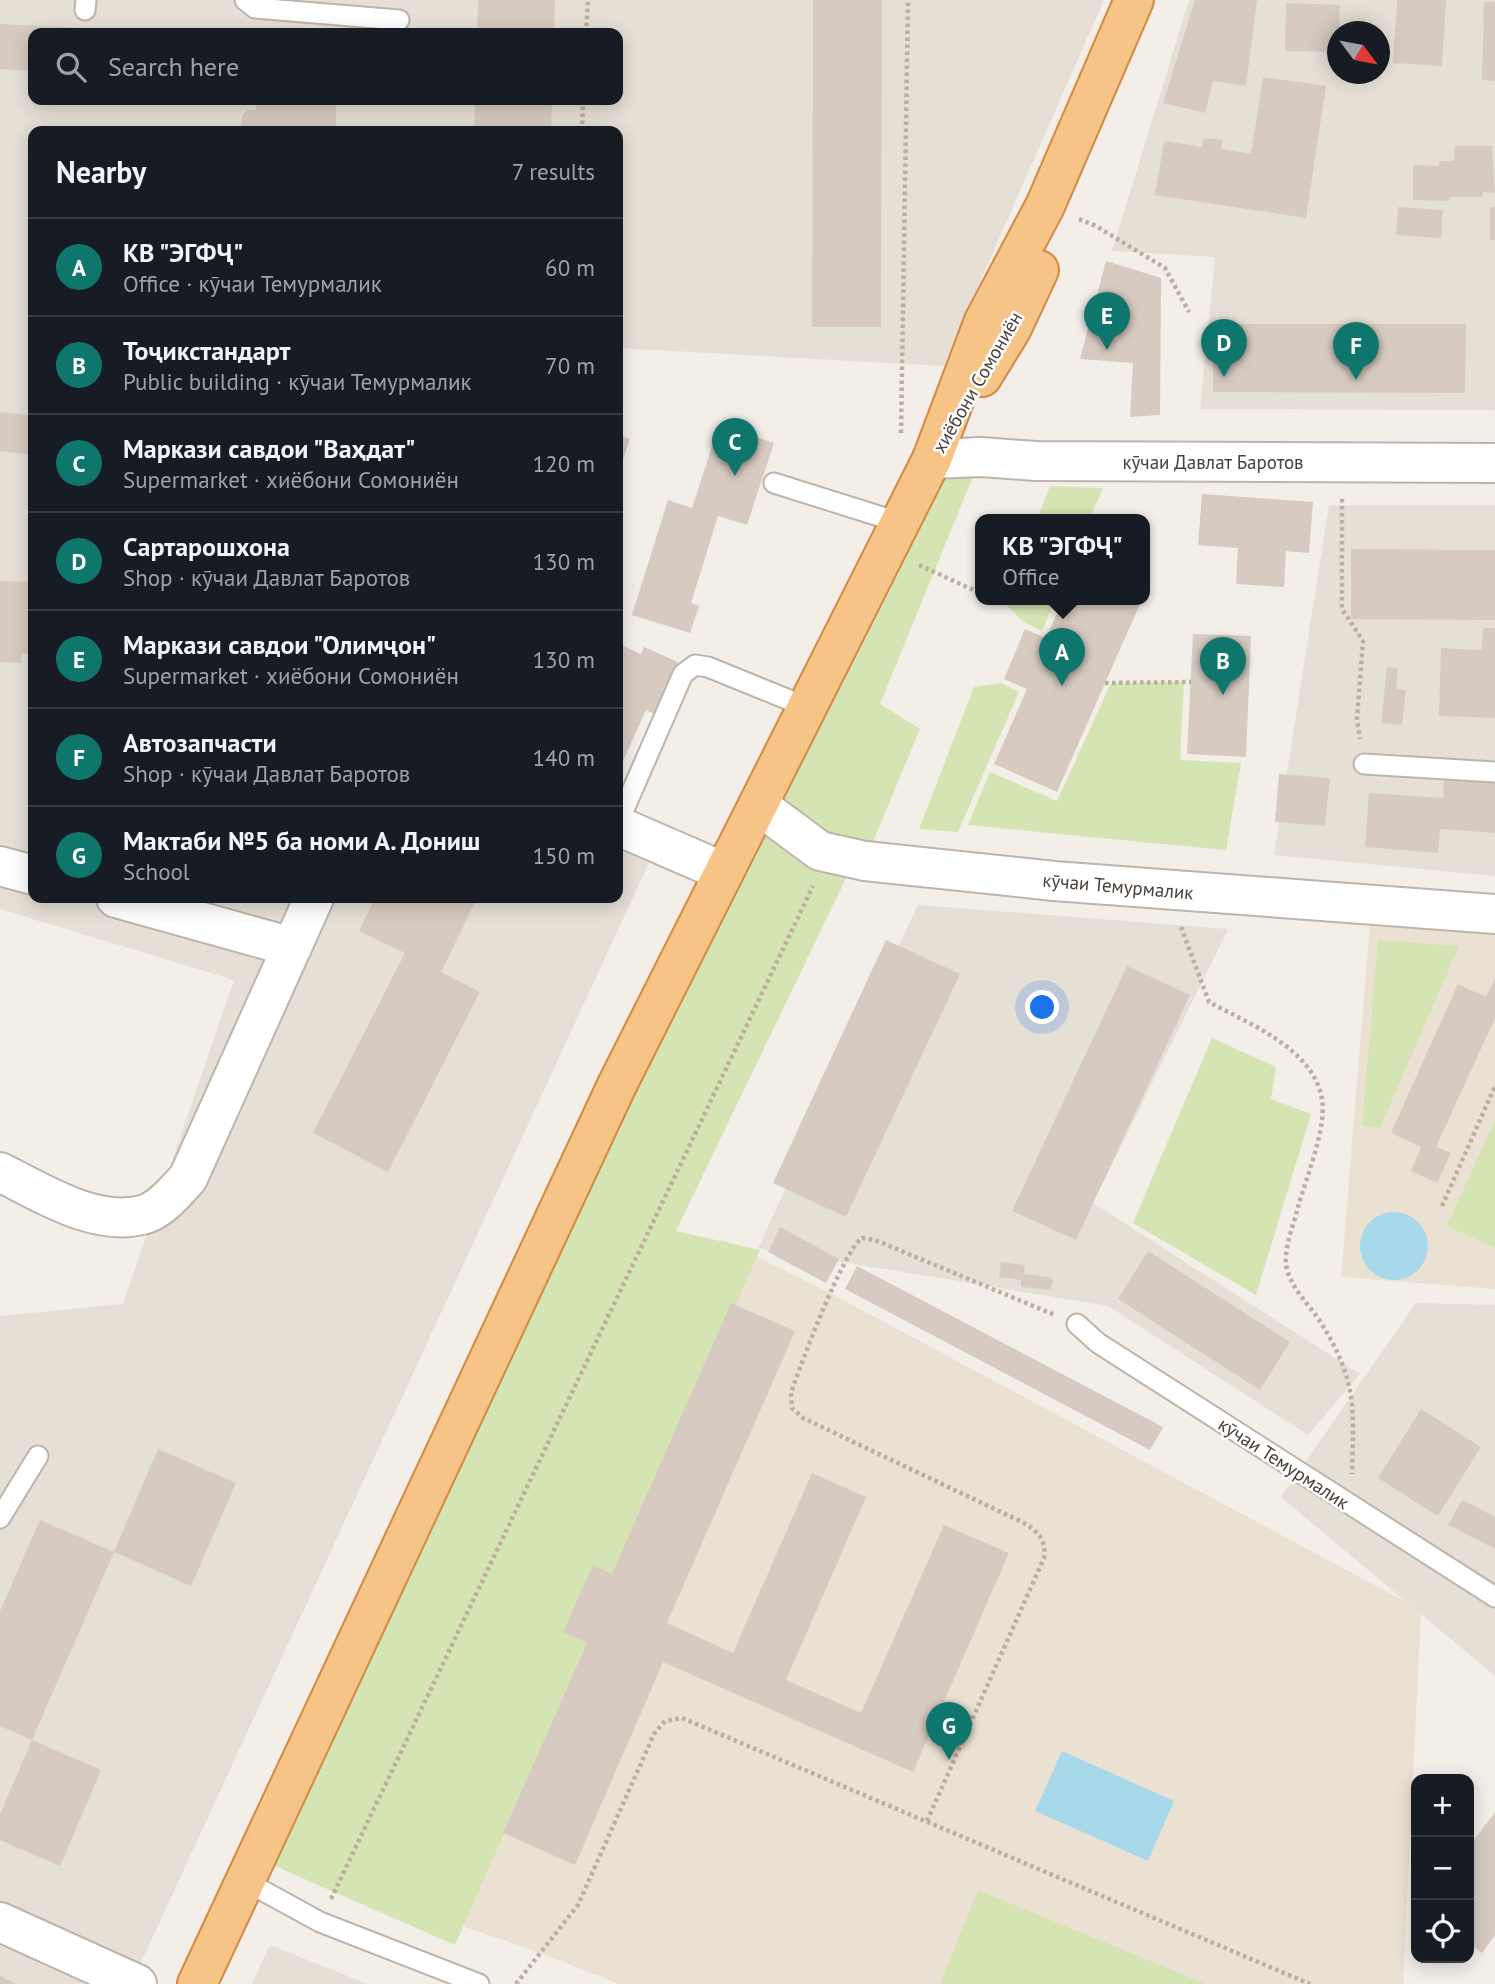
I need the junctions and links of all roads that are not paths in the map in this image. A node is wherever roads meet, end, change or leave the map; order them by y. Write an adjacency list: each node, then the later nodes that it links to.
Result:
1 (245, 0): 4 (lane)
2 (1133, 0): 5 (highway, хиёбони Сомониён)
3 (1158, 0): 5 (highway, хиёбони Сомониён)
4 (399, 20)
5 (916, 452): 6 (street, кӯчаи Давлат Баротов); 8 (highway)
6 (1495, 463)
7 (774, 483): 8 (lane)
8 (894, 537): 9 (highway)
9 (809, 708): 12 (highway); 13 (lane)
10 (1364, 764): 11 (lane)
11 (1495, 772)
12 (758, 805): 16 (highway); 20 (street, кӯчаи Темурмалик)
13 (623, 813)
14 (623, 827): 16 (street)
15 (0, 866): 17 (street)
16 (724, 872): 27 (highway)
17 (28, 874)
18 (134, 903): 21 (street)
19 (312, 903): 21 (street)
20 (1495, 914)
21 (292, 947): 22 (street)
22 (0, 1172)
23 (1077, 1324): 26 (lane, кӯчаи Темурмалик)
24 (38, 1456): 25 (lane)
25 (0, 1518)
26 (1495, 1597)
27 (245, 1881): 30 (highway); 31 (lane)
28 (0, 1922): 29 (street)
29 (137, 1984)
30 (197, 1984)
31 (479, 1984)

